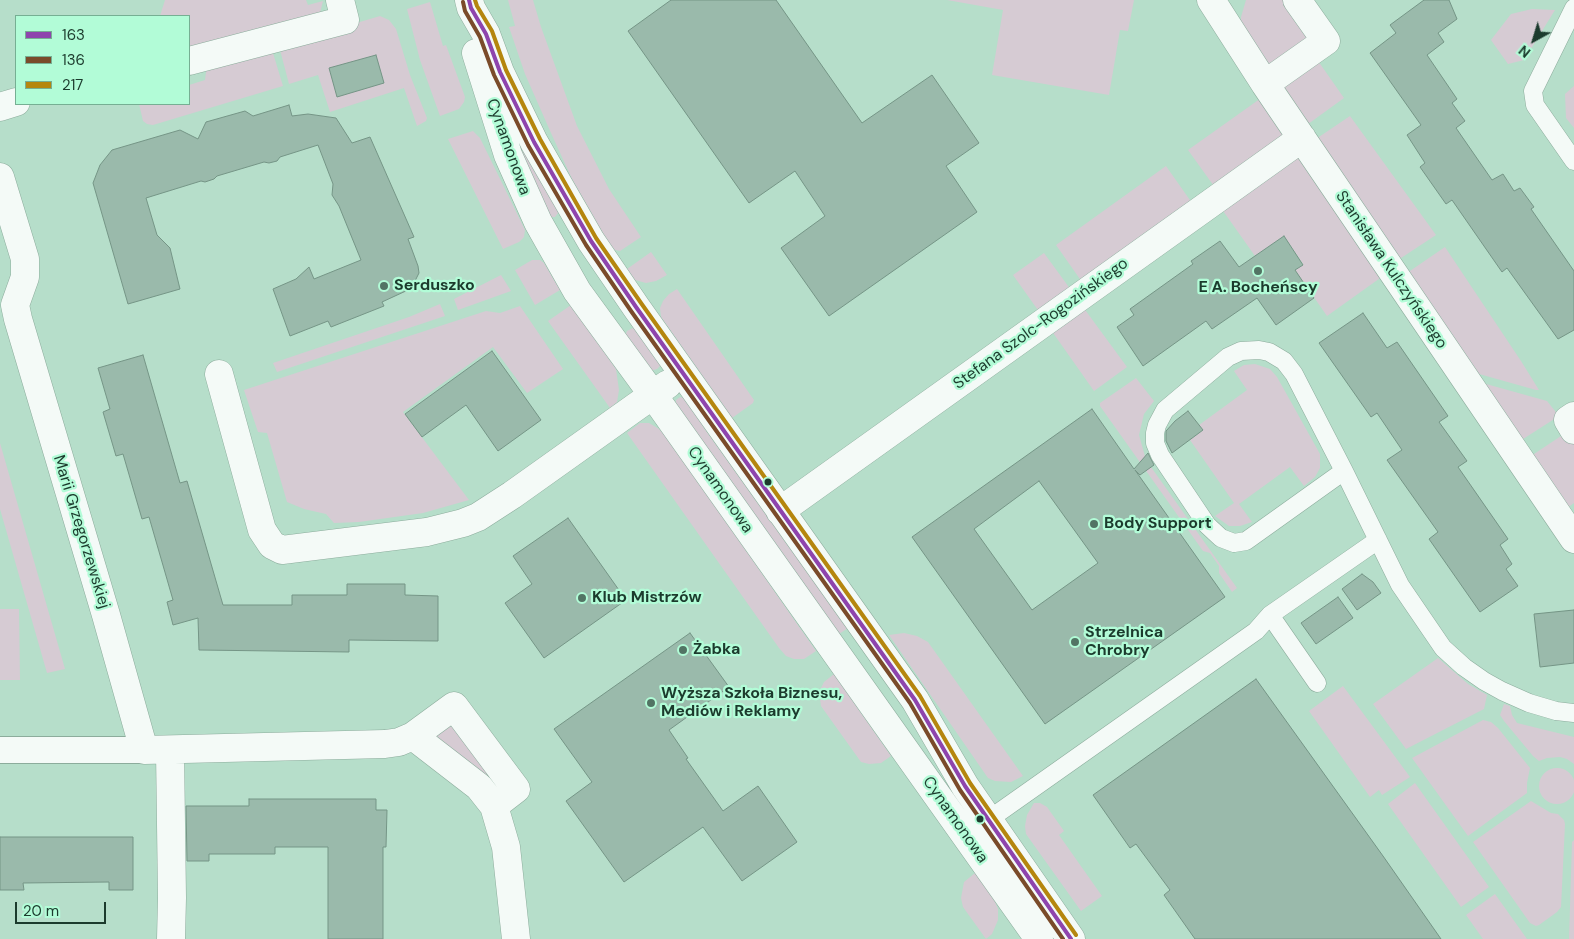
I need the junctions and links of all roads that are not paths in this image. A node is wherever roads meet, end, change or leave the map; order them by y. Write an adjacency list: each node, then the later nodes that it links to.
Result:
1 (340, 0): 6 (street)
2 (1211, 0): 7 (street, Stanisława Kulczyńskiego)
3 (1297, 0): 7 (street)
4 (470, 4): 14 (street, Cynamonowa); 15 (street, Cynamonowa)
5 (1574, 8): 11 (lane)
6 (190, 61)
7 (1265, 84): 10 (street, Stanisława Kulczyńskiego)
8 (15, 102): 9 (street)
9 (0, 107)
10 (1302, 138): 19 (street, Stefana Szolc-Rogozińskiego); 20 (street, Stanisława Kulczyńskiego)
11 (1574, 161)
12 (0, 177): 27 (street, Marii Grzegorzewskiej)
13 (219, 374): 15 (street)
14 (684, 374): 15 (street); 19 (street, Cynamonowa)
15 (653, 395): 31 (street, Cynamonowa)
16 (1574, 416): 17 (street)
17 (1574, 430)
18 (1344, 471): 18 (lane); 21 (lane)
19 (780, 511): 30 (street, Cynamonowa)
20 (1570, 523)
21 (1378, 540): 22 (lane); 24 (lane)
22 (1270, 615): 23 (lane); 30 (lane)
23 (1317, 683)
24 (1574, 713)
25 (413, 736): 28 (street); 29 (street); 29 (street)
26 (0, 750): 27 (street)
27 (144, 750): 28 (street)
28 (170, 750): 34 (street)
29 (494, 806): 35 (street)
30 (989, 820): 31 (lane); 32 (street, Cynamonowa)
31 (966, 836): 33 (street, Cynamonowa)
32 (1054, 912): 33 (street); 36 (street, Cynamonowa)
33 (1028, 936)
34 (171, 939)
35 (516, 939)
36 (1071, 939)

